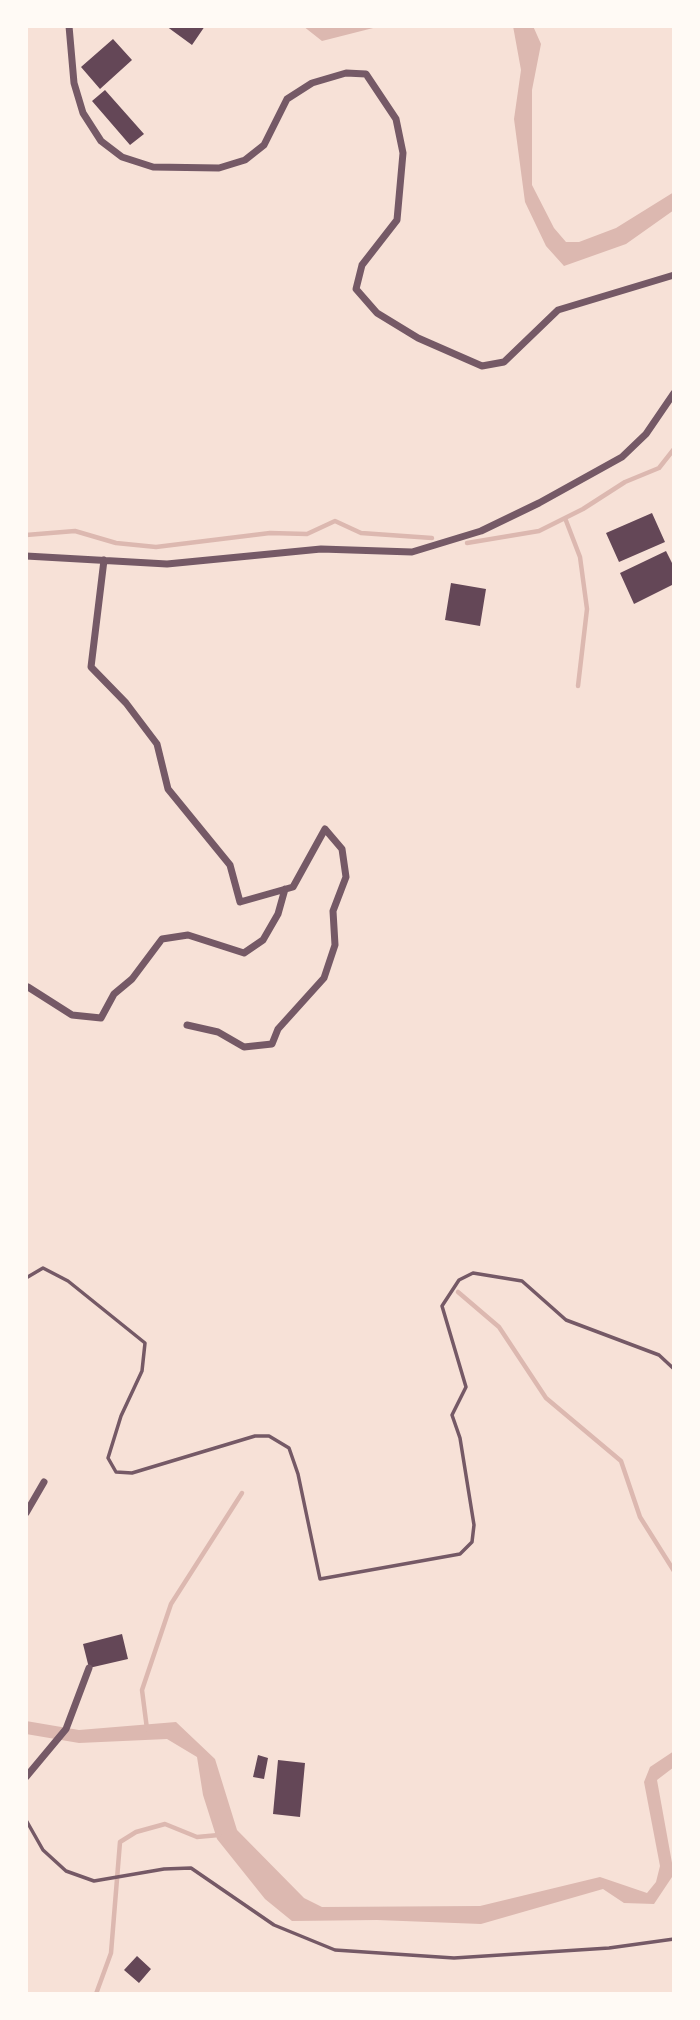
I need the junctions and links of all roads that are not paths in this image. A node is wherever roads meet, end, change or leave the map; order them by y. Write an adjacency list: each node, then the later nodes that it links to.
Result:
1 (69, 26): 2 (street)
2 (674, 275)
3 (674, 393): 5 (street)
4 (26, 556): 5 (street)
5 (104, 560): 6 (street)
6 (285, 890): 7 (street); 8 (street)
7 (28, 987)
8 (187, 1025)
9 (26, 1278): 10 (lane)
10 (674, 1369)
11 (44, 1482): 12 (street)
12 (26, 1513)
13 (89, 1668): 14 (street)
14 (26, 1777)
15 (26, 1820): 16 (lane)
16 (674, 1939)

